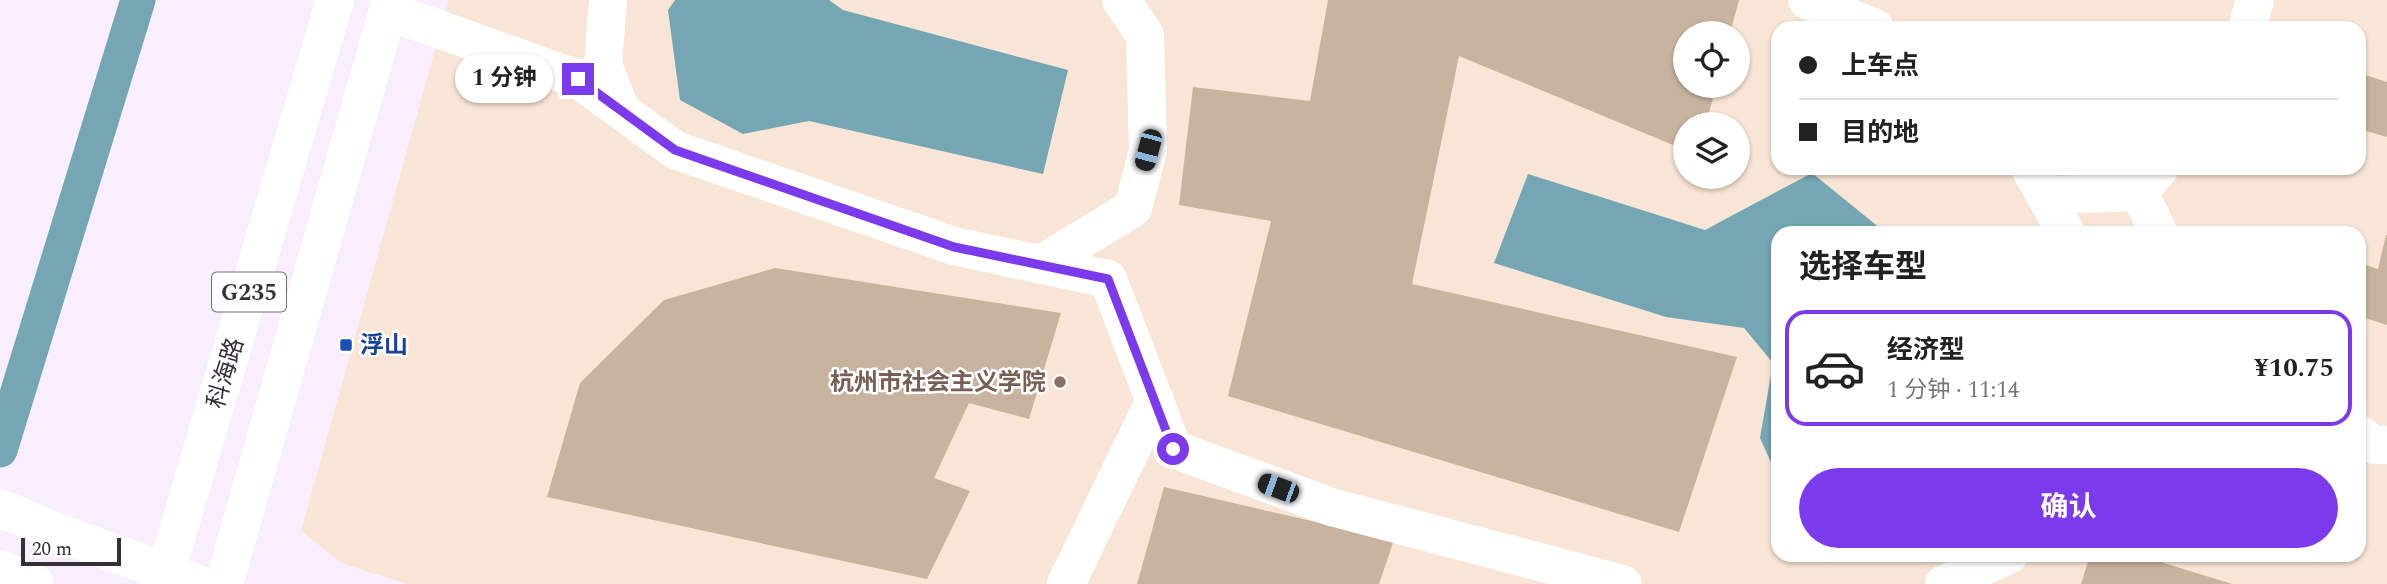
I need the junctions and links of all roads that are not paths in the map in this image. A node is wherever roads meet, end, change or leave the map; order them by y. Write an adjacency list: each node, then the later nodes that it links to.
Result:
1 (335, 0): 21 (main road, 科海路 / G235)
2 (608, 0): 9 (main road)
3 (1121, 0): 14 (main road)
4 (1807, 0): 7 (main road)
5 (2255, 0): 8 (main road)
6 (389, 5): 9 (main road); 23 (main road, G235)
7 (1858, 21)
8 (2249, 21)
9 (621, 110): 14 (main road)
10 (2150, 180): 11 (main road); 13 (main road)
11 (2038, 182): 12 (main road)
12 (2062, 226)
13 (2158, 226)
14 (1040, 265): 15 (main road)
15 (1154, 400): 24 (main road); 25 (main road)
16 (2366, 439): 17 (main road)
17 (2387, 445)
18 (0, 508): 21 (main road)
19 (1993, 562): 26 (main road)
20 (0, 569): 22 (main road)
21 (175, 580)
22 (35, 584)
23 (224, 584)
24 (1066, 584)
25 (1623, 584)
26 (1944, 584)

